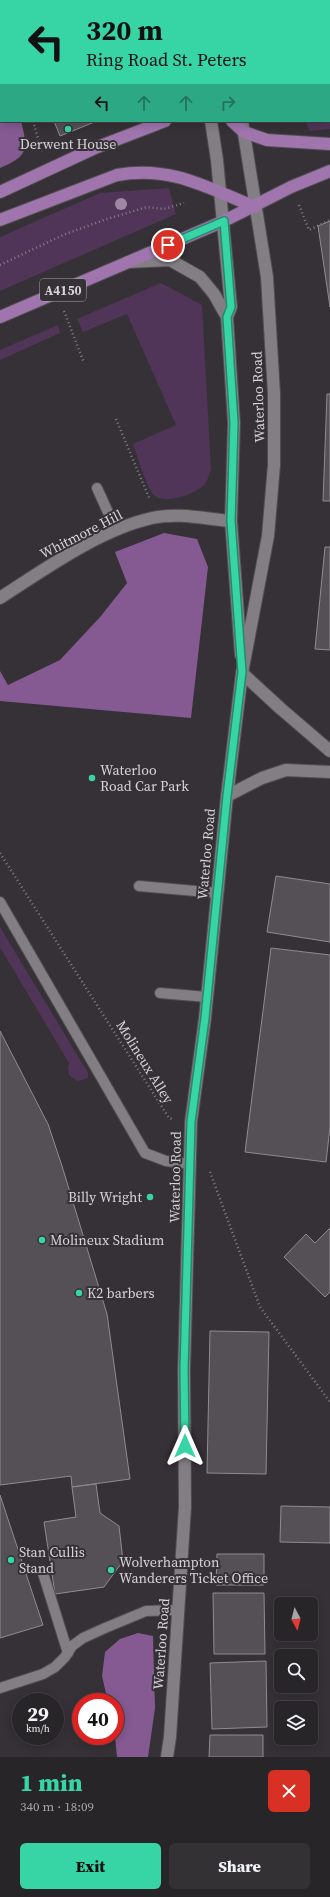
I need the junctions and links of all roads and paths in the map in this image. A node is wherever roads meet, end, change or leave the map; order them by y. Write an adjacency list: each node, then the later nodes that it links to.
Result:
1 (33, 122): 6 (path)
2 (162, 122): 6 (highway)
3 (211, 122): 9 (street, Waterloo Road)
4 (243, 126): 5 (highway); 11 (street, Waterloo Road)
5 (330, 144)
6 (48, 169): 8 (highway)
7 (330, 171): 11 (highway, A4150)
8 (0, 192)
9 (220, 192): 11 (highway); 12 (highway); 14 (street, Waterloo Road)
10 (184, 203): 17 (path)
11 (255, 207): 14 (highway, A4150); 28 (street, Waterloo Road)
12 (0, 220)
13 (330, 220): 15 (path)
14 (224, 221): 16 (highway, A4150); 20 (street, Waterloo Road)
15 (309, 230)
16 (127, 262): 18 (highway, A4150); 20 (street, Waterloo Road)
17 (0, 265)
18 (56, 293): 19 (highway, A4150); 21 (path)
19 (0, 317)
20 (227, 317): 25 (street, Waterloo Road)
21 (84, 363)
22 (116, 419): 24 (path)
23 (97, 488): 26 (lane)
24 (158, 518): 25 (street, Whitmore Hill); 26 (street, Whitmore Hill)
25 (231, 521): 28 (street, Waterloo Road)
26 (116, 530): 27 (street, Whitmore Hill)
27 (0, 598)
28 (242, 672): 29 (street); 31 (street, Waterloo Road)
29 (330, 751)
30 (330, 772): 31 (street)
31 (227, 796): 34 (street, Waterloo Road)
32 (0, 853): 38 (path, Molineux Alley)
33 (139, 886): 34 (lane)
34 (218, 893): 37 (street, Waterloo Road)
35 (0, 902): 39 (lane)
36 (160, 993): 37 (lane)
37 (207, 997): 38 (street, Waterloo Road)
38 (191, 1122): 39 (street, Waterloo Road)
39 (190, 1164): 43 (street, Waterloo Road)
40 (207, 1166): 41 (path)
41 (330, 1402)
42 (42, 1570): 44 (lane)
43 (179, 1610): 44 (lane); 46 (street, Waterloo Road)
44 (68, 1653): 45 (lane)
45 (0, 1688)
46 (167, 1757)

